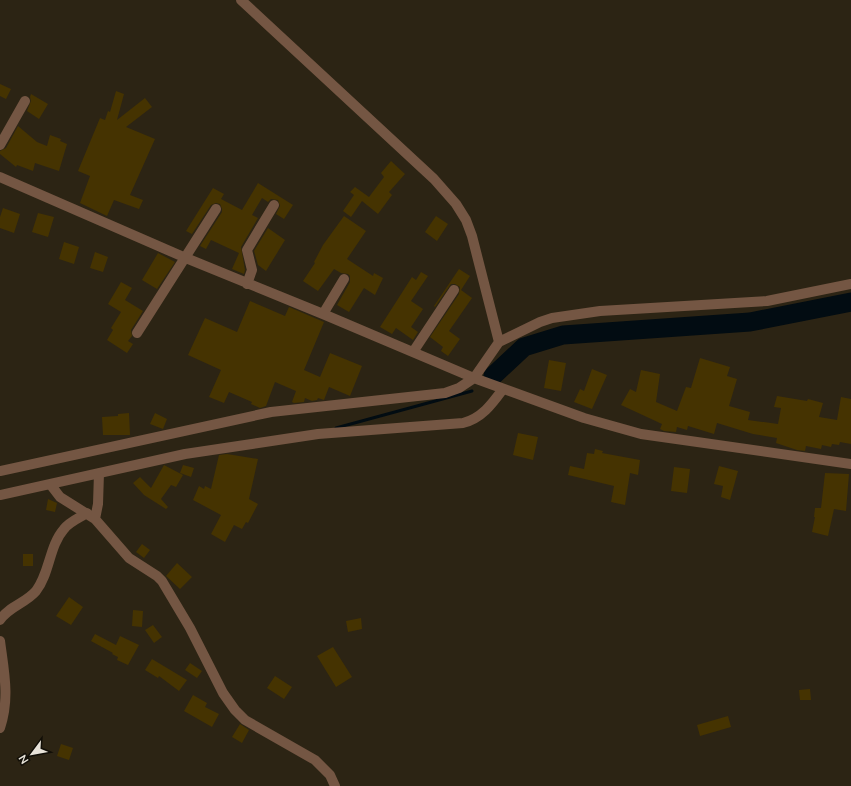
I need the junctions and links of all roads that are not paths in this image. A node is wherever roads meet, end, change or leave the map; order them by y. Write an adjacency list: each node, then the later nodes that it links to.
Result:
1 (241, 0): 14 (street)
2 (25, 101): 3 (street)
3 (0, 145)
4 (0, 177): 7 (street)
5 (274, 205): 9 (street)
6 (216, 209): 7 (street)
7 (186, 258): 9 (street); 13 (street)
8 (344, 279): 12 (street)
9 (247, 284): 12 (street)
10 (851, 284): 14 (street)
11 (454, 290): 15 (street)
12 (323, 314): 15 (street)
13 (137, 333)
14 (499, 342): 16 (street)
15 (413, 352): 16 (street)
16 (474, 378): 17 (street); 19 (street)
17 (503, 389): 18 (street); 20 (street)
18 (851, 464)
19 (0, 471)
20 (99, 473): 21 (street); 23 (street)
21 (50, 484): 22 (street); 23 (street)
22 (0, 495)
23 (91, 516): 24 (street); 27 (street)
24 (0, 620)
25 (0, 641): 26 (street)
26 (0, 728)
27 (335, 786)

